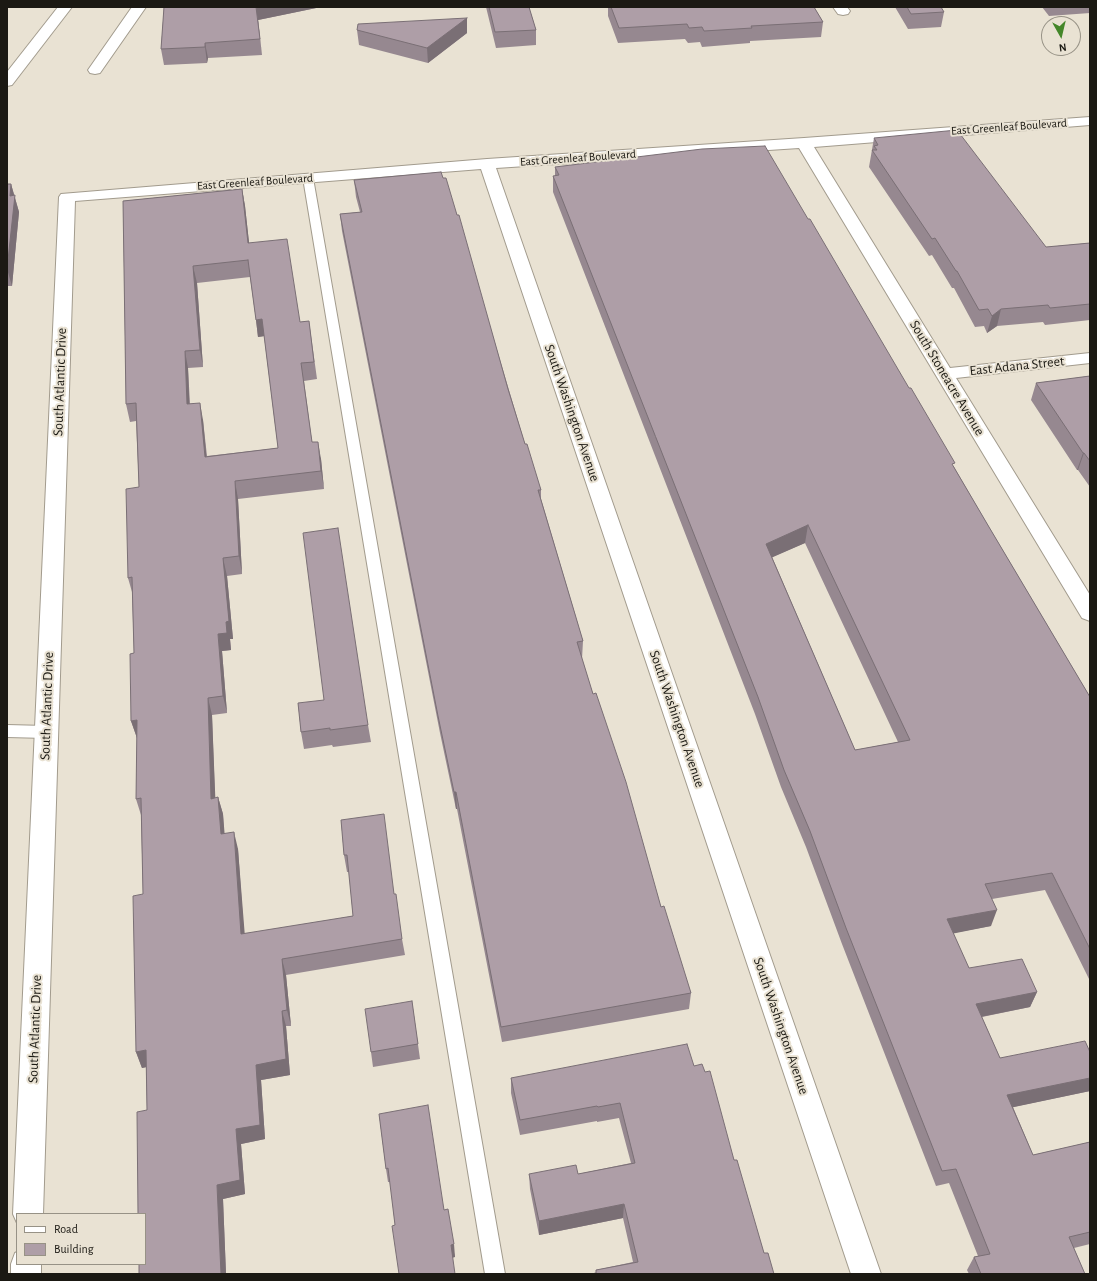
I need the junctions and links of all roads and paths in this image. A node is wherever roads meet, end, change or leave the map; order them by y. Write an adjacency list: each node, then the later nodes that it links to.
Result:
1 (65, 7): 4 (main road)
2 (139, 7): 3 (main road)
3 (95, 70)
4 (7, 82)
5 (1090, 120): 6 (main road, East Greenleaf Boulevard)
6 (804, 142): 7 (main road, East Greenleaf Boulevard); 11 (main road, South Stoneacre Avenue)
7 (487, 164): 8 (main road, East Greenleaf Boulevard); 17 (main road, South Washington Avenue)
8 (308, 178): 9 (main road, East Greenleaf Boulevard); 16 (lane)
9 (67, 197): 14 (main road, South Atlantic Drive)
10 (1090, 358): 11 (main road, East Adana Street)
11 (944, 374): 12 (main road, South Stoneacre Avenue)
12 (1090, 613)
13 (7, 731): 14 (lane)
14 (46, 732): 15 (main road, South Atlantic Drive)
15 (28, 1213)
16 (495, 1274)
17 (866, 1274)

